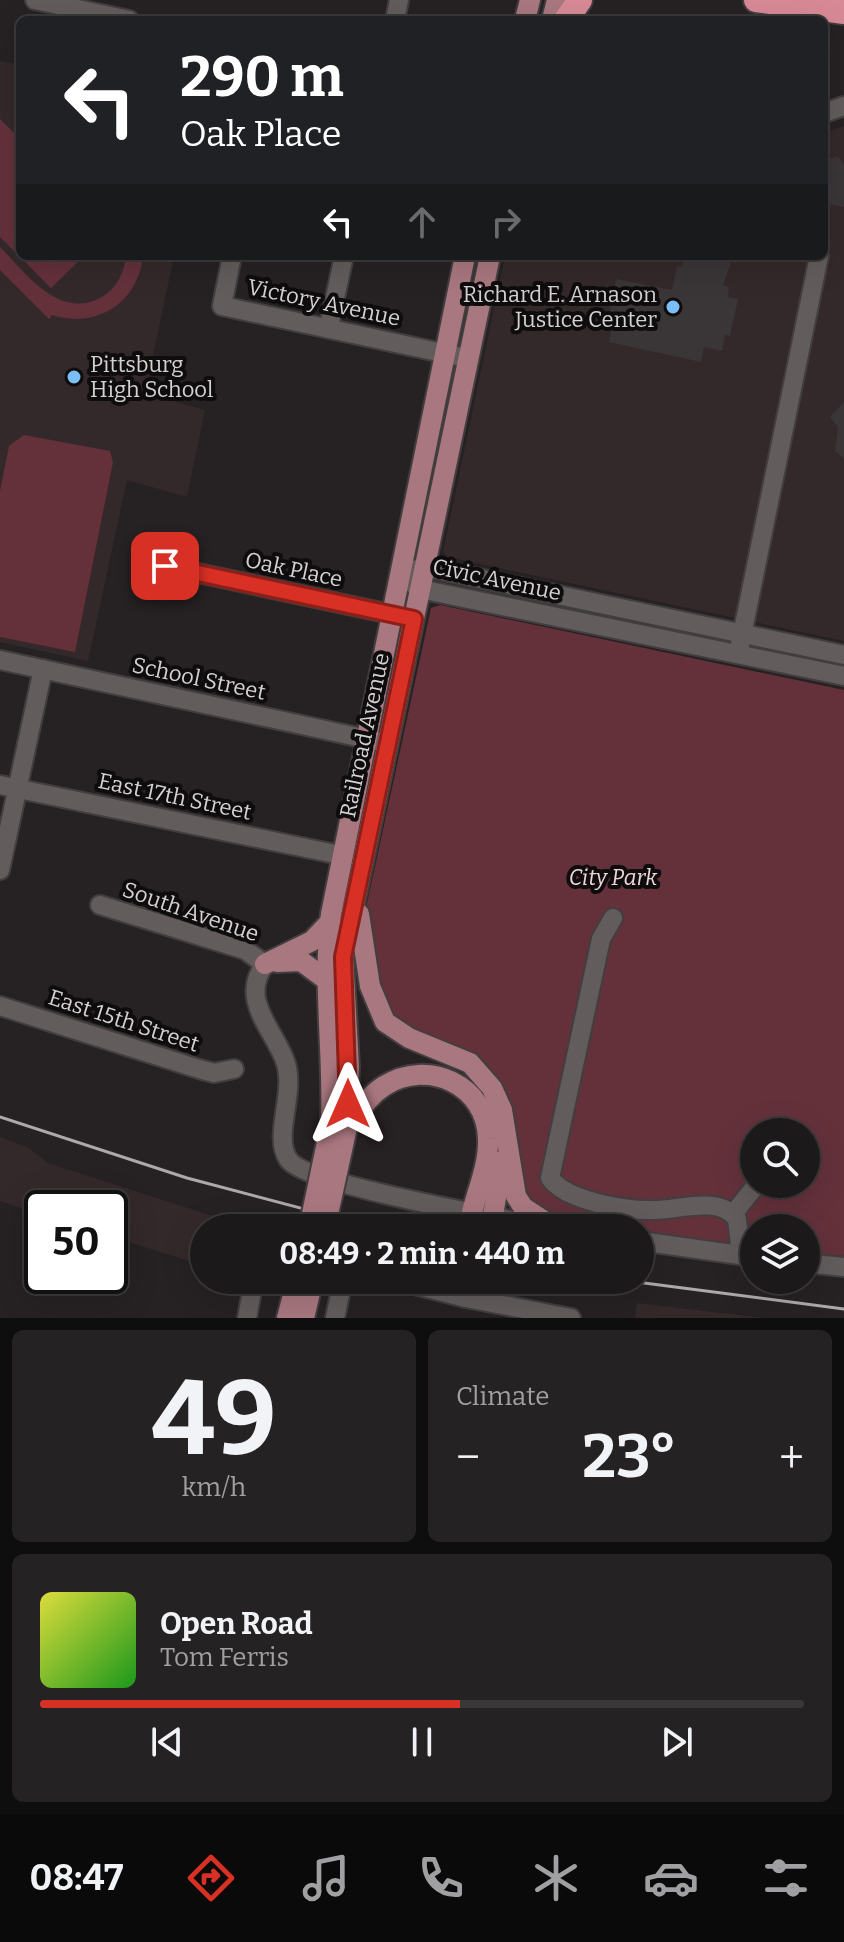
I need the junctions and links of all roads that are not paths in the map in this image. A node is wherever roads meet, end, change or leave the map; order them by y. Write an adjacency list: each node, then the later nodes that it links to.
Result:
1 (35, 0): 4 (street)
2 (756, 0): 3 (highway)
3 (844, 12)
4 (110, 16)
5 (231, 260): 10 (street, Victory Avenue)
6 (343, 260): 10 (street)
7 (464, 260): 11 (main road, Railroad Avenue)
8 (489, 260): 12 (main road, Railroad Avenue)
9 (818, 260): 19 (street)
10 (329, 326): 11 (street, Victory Avenue)
11 (445, 352): 12 (street, Victory Avenue); 15 (main road, Railroad Avenue)
12 (466, 358): 14 (main road, Railroad Avenue)
13 (165, 566): 17 (street, Oak Place)
14 (425, 567): 15 (street, Civic Avenue); 16 (main road, Railroad Avenue); 19 (street, Civic Avenue)
15 (400, 574): 16 (street, Civic Avenue); 17 (main road, Railroad Avenue)
16 (420, 589): 18 (main road, Railroad Avenue); 19 (street, Civic Avenue)
17 (391, 613): 18 (street, Oak Place); 24 (main road, Railroad Avenue)
18 (414, 619): 25 (main road, Railroad Avenue)
19 (740, 643): 20 (street, Civic Avenue); 23 (street, Civic Avenue)
20 (844, 655)
21 (0, 660): 22 (street, School Street)
22 (43, 669): 24 (street, School Street); 26 (street)
23 (844, 676)
24 (365, 739): 25 (street, School Street); 27 (main road, Railroad Avenue)
25 (387, 743): 28 (main road, Railroad Avenue)
26 (8, 787): 27 (street, East 17th Street); 29 (street)
27 (340, 855): 32 (main road, Railroad Avenue)
28 (360, 869): 37 (main road, Railroad Avenue); 38 (main road)
29 (0, 870)
30 (100, 905): 33 (street, South Avenue)
31 (613, 918): 46 (street)
32 (329, 923): 33 (main road); 34 (main road, Railroad Avenue)
33 (265, 964): 34 (main road); 40 (street)
34 (328, 981): 37 (main road, Railroad Avenue)
35 (0, 1006): 36 (street, East 15th Street)
36 (234, 1069)
37 (339, 1125): 40 (main road); 41 (main road, Railroad Avenue, bridge); 42 (main road, Railroad Avenue, bridge)
38 (505, 1144): 44 (main road); 45 (main road)
39 (746, 1198): 46 (street)
40 (472, 1212): 43 (street)
41 (313, 1214)
42 (327, 1214)
43 (482, 1214)
44 (493, 1214)
45 (534, 1214)
46 (733, 1214): 47 (street)
47 (740, 1234)
48 (654, 1243): 49 (street)
49 (740, 1255)
50 (820, 1264): 51 (street)
51 (844, 1267)
52 (251, 1294): 55 (street)
53 (340, 1294): 56 (street)
54 (450, 1294): 57 (street)
55 (247, 1318)
56 (335, 1318)
57 (571, 1318)

